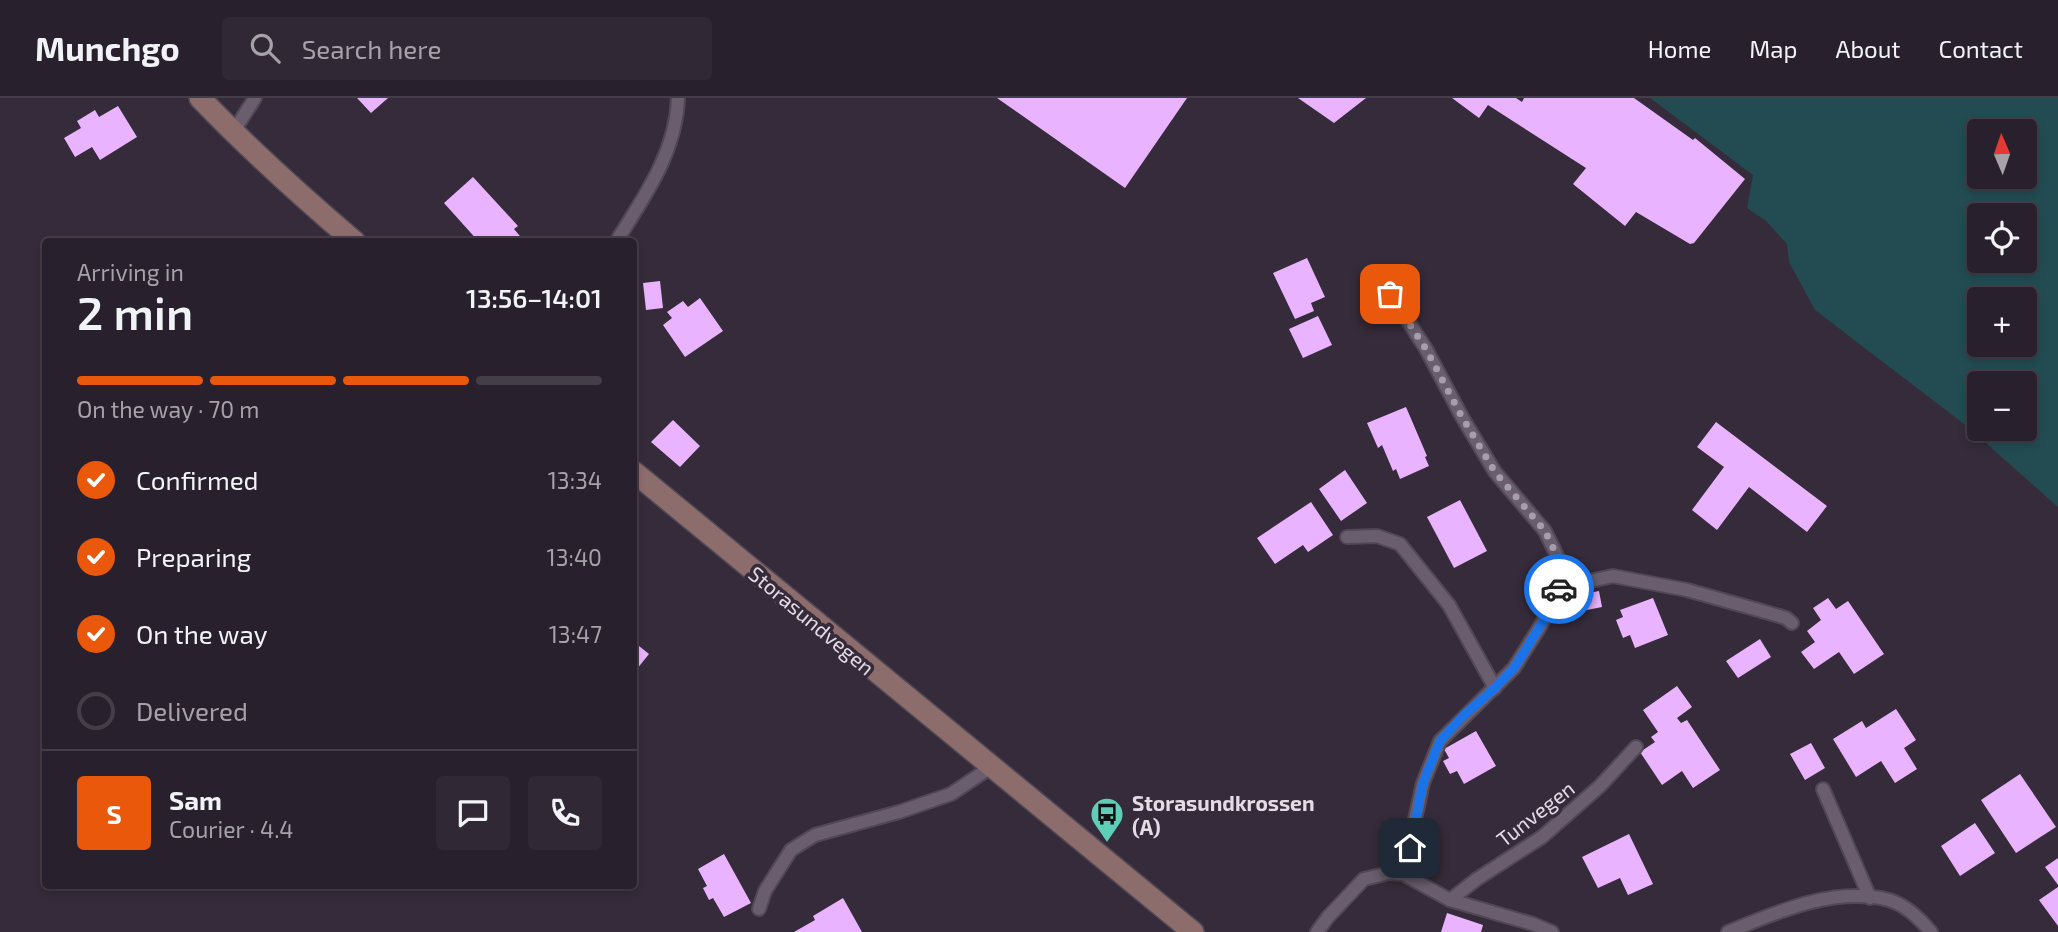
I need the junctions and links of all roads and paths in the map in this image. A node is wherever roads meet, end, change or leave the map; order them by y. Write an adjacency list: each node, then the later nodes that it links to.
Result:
1 (200, 98): 4 (main road)
2 (255, 98): 4 (lane)
3 (678, 98): 6 (lane)
4 (231, 130): 5 (main road)
5 (350, 238)
6 (619, 238)
7 (1378, 275): 10 (lane)
8 (637, 474): 14 (main road, Storasundvegen)
9 (1347, 537): 12 (lane)
10 (1559, 588): 11 (lane); 12 (lane)
11 (1792, 622)
12 (1495, 688): 16 (lane)
13 (1636, 747): 18 (lane, Tunvegen)
14 (991, 767): 19 (lane); 20 (main road, Storasundvegen)
15 (1823, 789): 17 (lane)
16 (1403, 874): 18 (lane); 21 (lane)
17 (1870, 898): 23 (lane); 24 (lane)
18 (1450, 900): 22 (lane)
19 (759, 909)
20 (1193, 932)
21 (1317, 932)
22 (1552, 932)
23 (1728, 932)
24 (1931, 932)

